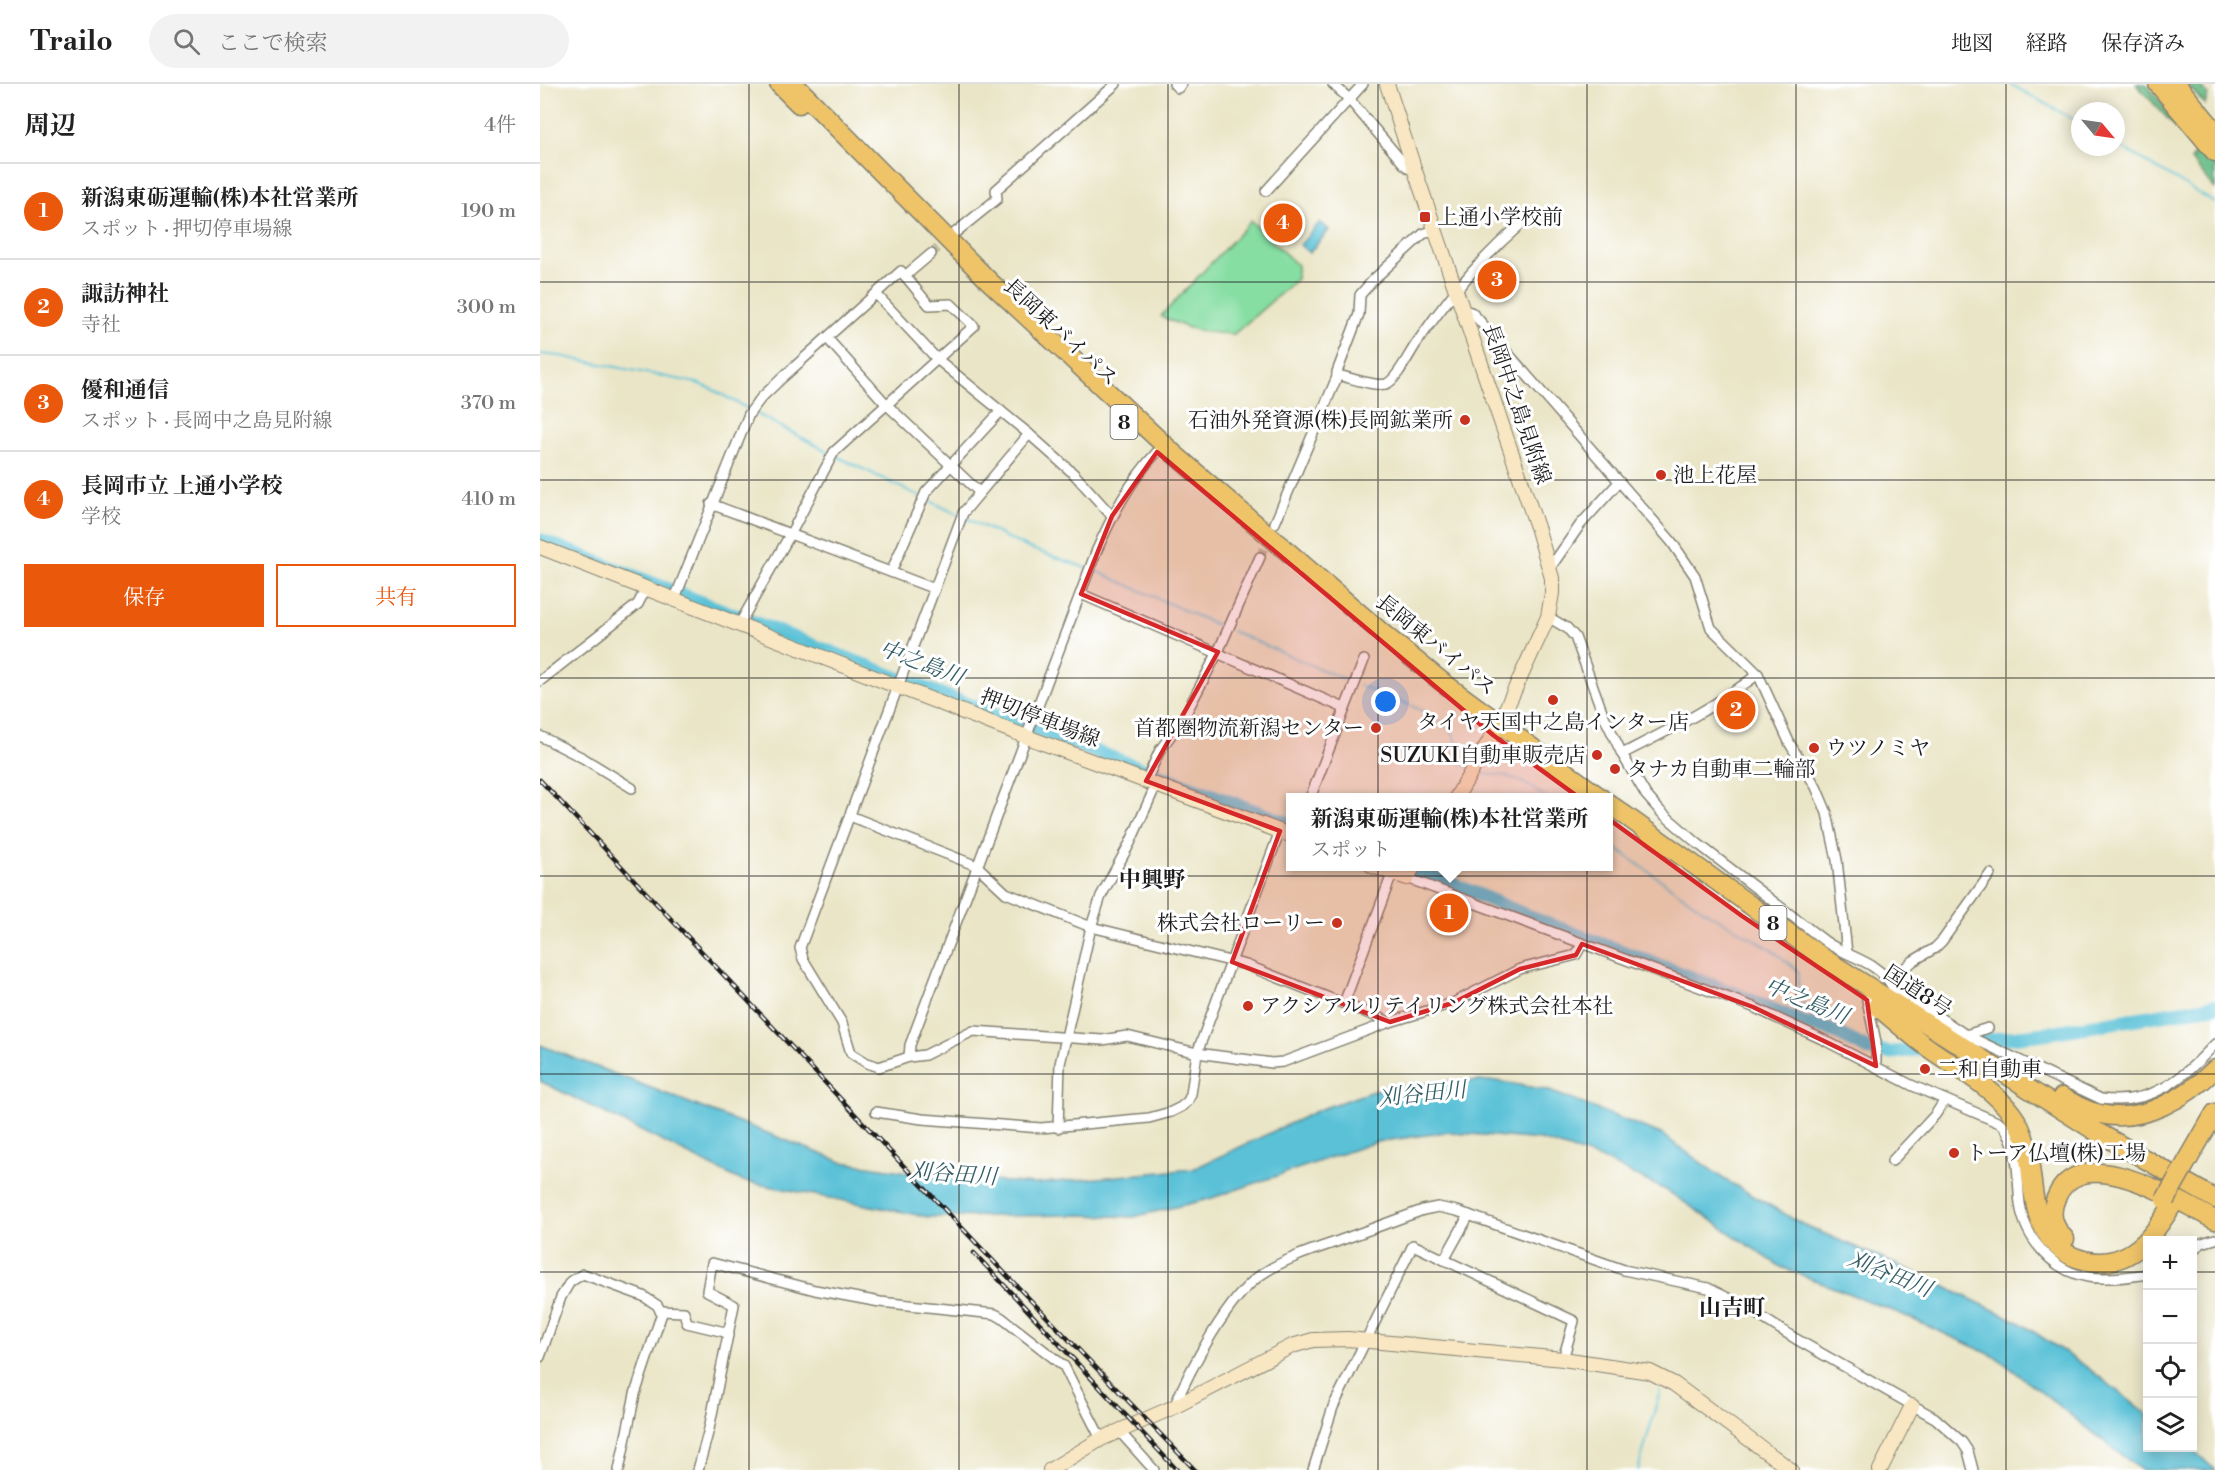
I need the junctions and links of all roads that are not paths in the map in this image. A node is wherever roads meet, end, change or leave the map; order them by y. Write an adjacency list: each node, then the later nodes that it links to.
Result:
1 (778, 84): 30 (highway, 長岡東バイパス / 8)
2 (794, 84): 55 (highway, 長岡東バイパス / 8)
3 (1116, 84): 18 (street)
4 (1174, 84): 5 (street)
5 (1182, 84)
6 (1333, 84): 11 (street)
7 (1363, 84): 11 (street)
8 (1387, 84): 14 (main road, 長岡中之島見附線)
9 (2158, 84): 13 (highway)
10 (2176, 84): 12 (highway)
11 (1349, 99): 14 (street); 15 (street)
12 (2215, 131)
13 (2215, 152)
14 (1414, 168): 17 (main road, 長岡中之島見附線)
15 (1266, 191)
16 (1521, 224): 21 (street)
17 (1435, 230): 21 (main road, 長岡中之島見附線); 26 (street)
18 (956, 232)
19 (931, 254): 20 (street)
20 (905, 276): 22 (street); 25 (street)
21 (1455, 290): 23 (main road, 長岡中之島見附線); 26 (street)
22 (876, 294): 24 (street); 25 (street)
23 (1463, 310): 32 (street); 40 (main road, 長岡中之島見附線)
24 (827, 338): 27 (street); 34 (street)
25 (937, 359): 27 (street); 28 (street)
26 (1337, 375): 36 (street)
27 (886, 404): 31 (street); 37 (street)
28 (1001, 411): 29 (street); 31 (street)
29 (1029, 434): 33 (street); 35 (street)
30 (1157, 452): 35 (street); 55 (highway, 長岡東バイパス / 8)
31 (951, 465): 33 (street); 41 (street)
32 (1619, 482): 40 (street); 50 (street)
33 (980, 492): 43 (street)
34 (711, 504): 37 (street); 45 (street)
35 (1112, 516): 44 (street)
36 (1275, 523)
37 (791, 533): 41 (street); 47 (street)
38 (540, 547): 42 (main road, 押切停車場線)
39 (1260, 557): 48 (street)
40 (1550, 568): 46 (main road, 長岡中之島見附線)
41 (891, 572): 43 (street)
42 (646, 588): 45 (main road, 押切停車場線); 51 (street)
43 (935, 590): 52 (street)
44 (1081, 594): 48 (street); 54 (street)
45 (675, 598): 47 (main road, 押切停車場線)
46 (1548, 617): 55 (main road, 長岡中之島見附線); 57 (street)
47 (739, 625): 52 (main road, 押切停車場線)
48 (1218, 652): 53 (street); 58 (street)
49 (1364, 660): 53 (street)
50 (1758, 674): 57 (street); 76 (street)
51 (540, 681)
52 (898, 687): 54 (main road, 押切停車場線); 65 (street)
53 (1344, 708): 60 (street)
54 (1030, 730): 58 (main road, 押切停車場線); 68 (street)
55 (1496, 730): 61 (main road); 62 (highway, 8); 63 (highway, 8)
56 (540, 736): 59 (street)
57 (1622, 754): 73 (street)
58 (1151, 783): 67 (main road, 押切停車場線); 74 (street)
59 (632, 788)
60 (1312, 793)
61 (1459, 793)
62 (1574, 793)
63 (1593, 793)
64 (1613, 806): 73 (highway, 国道8号 / 8)
65 (850, 816): 68 (street); 88 (street)
66 (1613, 822): 80 (highway, 国道8号 / 8)
67 (1285, 833): 77 (street)
68 (977, 866): 74 (street); 88 (street)
69 (1383, 871): 71 (main road)
70 (1410, 872): 71 (main road); 75 (street)
71 (1392, 874): 79 (street)
72 (1990, 874): 78 (street)
73 (1751, 897): 76 (street); 84 (highway, 国道8号 / 8)
74 (1091, 927): 77 (street); 83 (street)
75 (1582, 944): 81 (street); 89 (street)
76 (1847, 953): 78 (street)
77 (1232, 962): 79 (street); 87 (street)
78 (1890, 981): 86 (street)
79 (1344, 1003): 81 (street)
80 (1872, 1003): 84 (highway, 国道8号 / 8); 89 (street)
81 (1390, 1022): 87 (street)
82 (1988, 1028): 86 (street)
83 (1067, 1037): 87 (street); 88 (street); 94 (street)
84 (1932, 1039): 86 (highway, 国道8号 / 8)
85 (2215, 1044): 86 (street)
86 (1959, 1050): 90 (highway); 98 (highway, 国道8号 / 8); 99 (highway); 100 (highway, 国道8号 / 8)
87 (1197, 1053): 94 (street)
88 (909, 1057)
89 (1876, 1066): 91 (street)
90 (2215, 1069)
91 (1945, 1100): 97 (street); 106 (street)
92 (876, 1112): 94 (street)
93 (2215, 1113): 96 (highway)
94 (1058, 1128)
95 (2215, 1130): 96 (highway)
96 (2193, 1160): 99 (highway)
97 (1892, 1161)
98 (2215, 1199)
99 (2169, 1202): 102 (highway)
100 (2215, 1213)
101 (1469, 1215): 105 (street); 112 (street); 113 (street)
102 (2215, 1220)
103 (2215, 1239): 104 (street)
104 (2197, 1247)
105 (1444, 1260): 109 (street); 111 (street)
106 (2143, 1275)
107 (660, 1311): 108 (street); 110 (street); 116 (street)
108 (729, 1333): 115 (street); 117 (street)
109 (1364, 1341): 111 (main road); 113 (main road); 120 (street)
110 (540, 1357)
111 (1563, 1359): 121 (main road)
112 (1912, 1406): 122 (main road); 123 (street)
113 (1174, 1407): 114 (main road)
114 (1120, 1432): 115 (main road); 119 (street)
115 (1101, 1440): 118 (main road)
116 (619, 1470)
117 (698, 1470)
118 (1050, 1470)
119 (1154, 1470)
120 (1313, 1470)
121 (1791, 1470)
122 (1880, 1470)
123 (1973, 1470)

